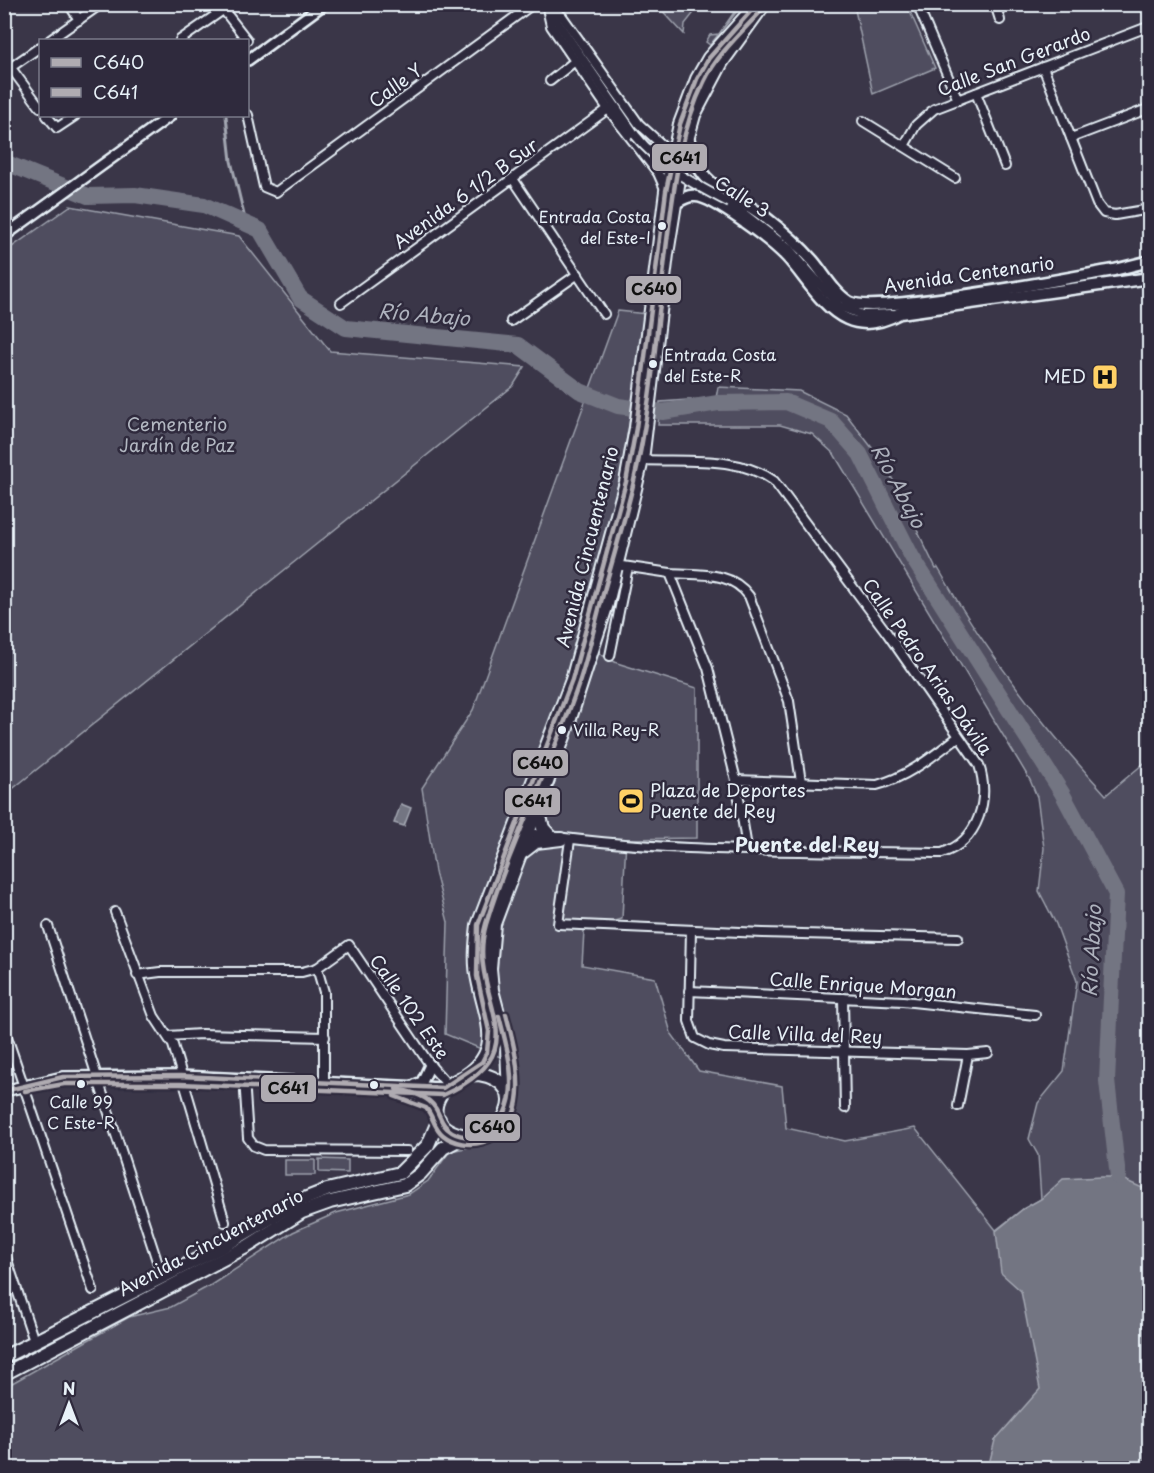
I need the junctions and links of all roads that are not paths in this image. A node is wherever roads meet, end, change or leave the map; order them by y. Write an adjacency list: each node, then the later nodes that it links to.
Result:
1 (69, 4): 13 (street)
2 (101, 4): 13 (street)
3 (324, 4): 22 (street)
4 (533, 4): 36 (street, Calle Y)
5 (749, 4): 15 (main road, Avenida Cincuentenario)
6 (757, 4): 15 (main road, Avenida Cincuentenario)
7 (764, 4): 15 (main road, Avenida Cincuentenario)
8 (773, 4): 15 (main road, Avenida Cincuentenario)
9 (917, 4): 29 (street)
10 (994, 4): 14 (street)
11 (546, 6): 24 (street); 41 (street); 55 (street, Calle 3, bridge)
12 (221, 7): 18 (street); 19 (street)
13 (79, 20): 17 (street)
14 (1000, 20)
15 (746, 22): 38 (main road, Avenida Cincuentenario); 41 (main road, Avenida Cincuentenario)
16 (1149, 26): 25 (street, Calle San Gerardo)
17 (51, 39)
18 (181, 39)
19 (245, 39)
20 (249, 44): 22 (street)
21 (39, 48): 26 (street)
22 (256, 53): 23 (street)
23 (249, 59)
24 (574, 61): 27 (street); 32 (street)
25 (1043, 67): 28 (street, Calle San Gerardo); 39 (street)
26 (8, 70): 30 (street)
27 (550, 81)
28 (976, 93): 29 (street, Calle San Gerardo); 42 (street)
29 (958, 100): 40 (street, Calle San Gerardo)
30 (39, 106)
31 (1149, 108): 39 (street)
32 (608, 110): 45 (street, Avenida 6 1/2 B Sur); 46 (street)
33 (48, 117): 34 (street)
34 (74, 117)
35 (169, 117): 50 (street)
36 (248, 117)
37 (863, 121): 40 (street)
38 (688, 137): 43 (main road); 48 (main road, Avenida Cincuentenario)
39 (1071, 138): 49 (street)
40 (904, 146): 44 (street)
41 (672, 154): 46 (main road, Avenida Cincuentenario)
42 (1005, 166)
43 (702, 176): 47 (main road); 51 (main road, Avenida Centenario)
44 (955, 178)
45 (513, 179): 52 (street); 54 (street, Avenida 6 1/2 B Sur)
46 (666, 191): 58 (main road, Avenida Cincuentenario)
47 (698, 196): 48 (main road); 55 (main road, Avenida Centenario)
48 (674, 204): 58 (main road, Avenida Cincuentenario)
49 (1149, 210)
50 (4, 236)
51 (1149, 261)
52 (578, 274): 56 (street); 57 (street)
53 (1149, 278): 55 (main road, Avenida Centenario)
54 (341, 303)
55 (900, 313)
56 (604, 314)
57 (511, 321)
58 (645, 402): 59 (main road, Avenida Cincuentenario)
59 (642, 428): 60 (main road, Avenida Cincuentenario); 76 (main road, Avenida Cincuentenario)
60 (642, 460): 61 (main road, Avenida Cincuentenario); 64 (street, Calle Pedro Arias Dávila)
61 (622, 566): 62 (street); 63 (street); 67 (main road, Avenida Cincuentenario)
62 (670, 573): 65 (street); 66 (street)
63 (610, 656)
64 (958, 737): 66 (street); 70 (street, Calle Pedro Arias Dávila)
65 (736, 780): 66 (street); 70 (street)
66 (801, 782)
67 (537, 807): 68 (main road, Avenida Cincuentenario); 69 (main road)
68 (528, 833): 69 (street, Calle Pedro Arias Dávila); 71 (main road, Avenida Cincuentenario); 76 (main road)
69 (561, 839): 70 (street, Calle Pedro Arias Dávila); 71 (main road); 74 (street)
70 (747, 849)
71 (520, 855): 99 (main road, Avenida Cincuentenario)
72 (115, 912): 78 (street)
73 (48, 926): 91 (street)
74 (691, 930): 75 (street); 79 (street, Calle Villa del Rey)
75 (958, 938)
76 (476, 941): 90 (main road, Avenida Cincuentenario)
77 (317, 968): 78 (street); 84 (street); 88 (street, Calle 102 Este)
78 (137, 975): 83 (street)
79 (689, 991): 80 (street, Calle Enrique Morgan); 85 (street, Calle Villa del Rey)
80 (843, 998): 81 (street, Calle Enrique Morgan); 85 (street)
81 (1035, 1015)
82 (4, 1028): 94 (street)
83 (168, 1036): 84 (street); 89 (street)
84 (325, 1037): 93 (street)
85 (844, 1051): 87 (street, Calle Villa del Rey); 101 (street)
86 (988, 1053): 87 (street, Calle Villa del Rey)
87 (968, 1055): 100 (street)
88 (430, 1065): 96 (street); 97 (street, Calle 102 Este)
89 (180, 1076): 91 (street); 92 (street); 105 (street)
90 (465, 1076): 97 (main road); 99 (main road)
91 (100, 1077): 94 (street); 107 (street)
92 (244, 1078): 93 (street); 104 (street)
93 (324, 1082): 95 (street)
94 (24, 1084): 98 (street); 108 (street)
95 (381, 1084): 96 (street); 102 (street)
96 (415, 1085): 97 (street)
97 (445, 1086): 102 (main road)
98 (4, 1091)
99 (508, 1097): 103 (main road)
100 (958, 1106)
101 (845, 1108)
102 (437, 1113): 103 (main road); 109 (main road, Avenida Cincuentenario)
103 (466, 1136): 111 (main road, Avenida Cincuentenario)
104 (407, 1151)
105 (225, 1222)
106 (5, 1252): 109 (street)
107 (158, 1264)
108 (93, 1290)
109 (34, 1341): 110 (main road, Avenida Cincuentenario)
110 (4, 1357)
111 (4, 1374)

